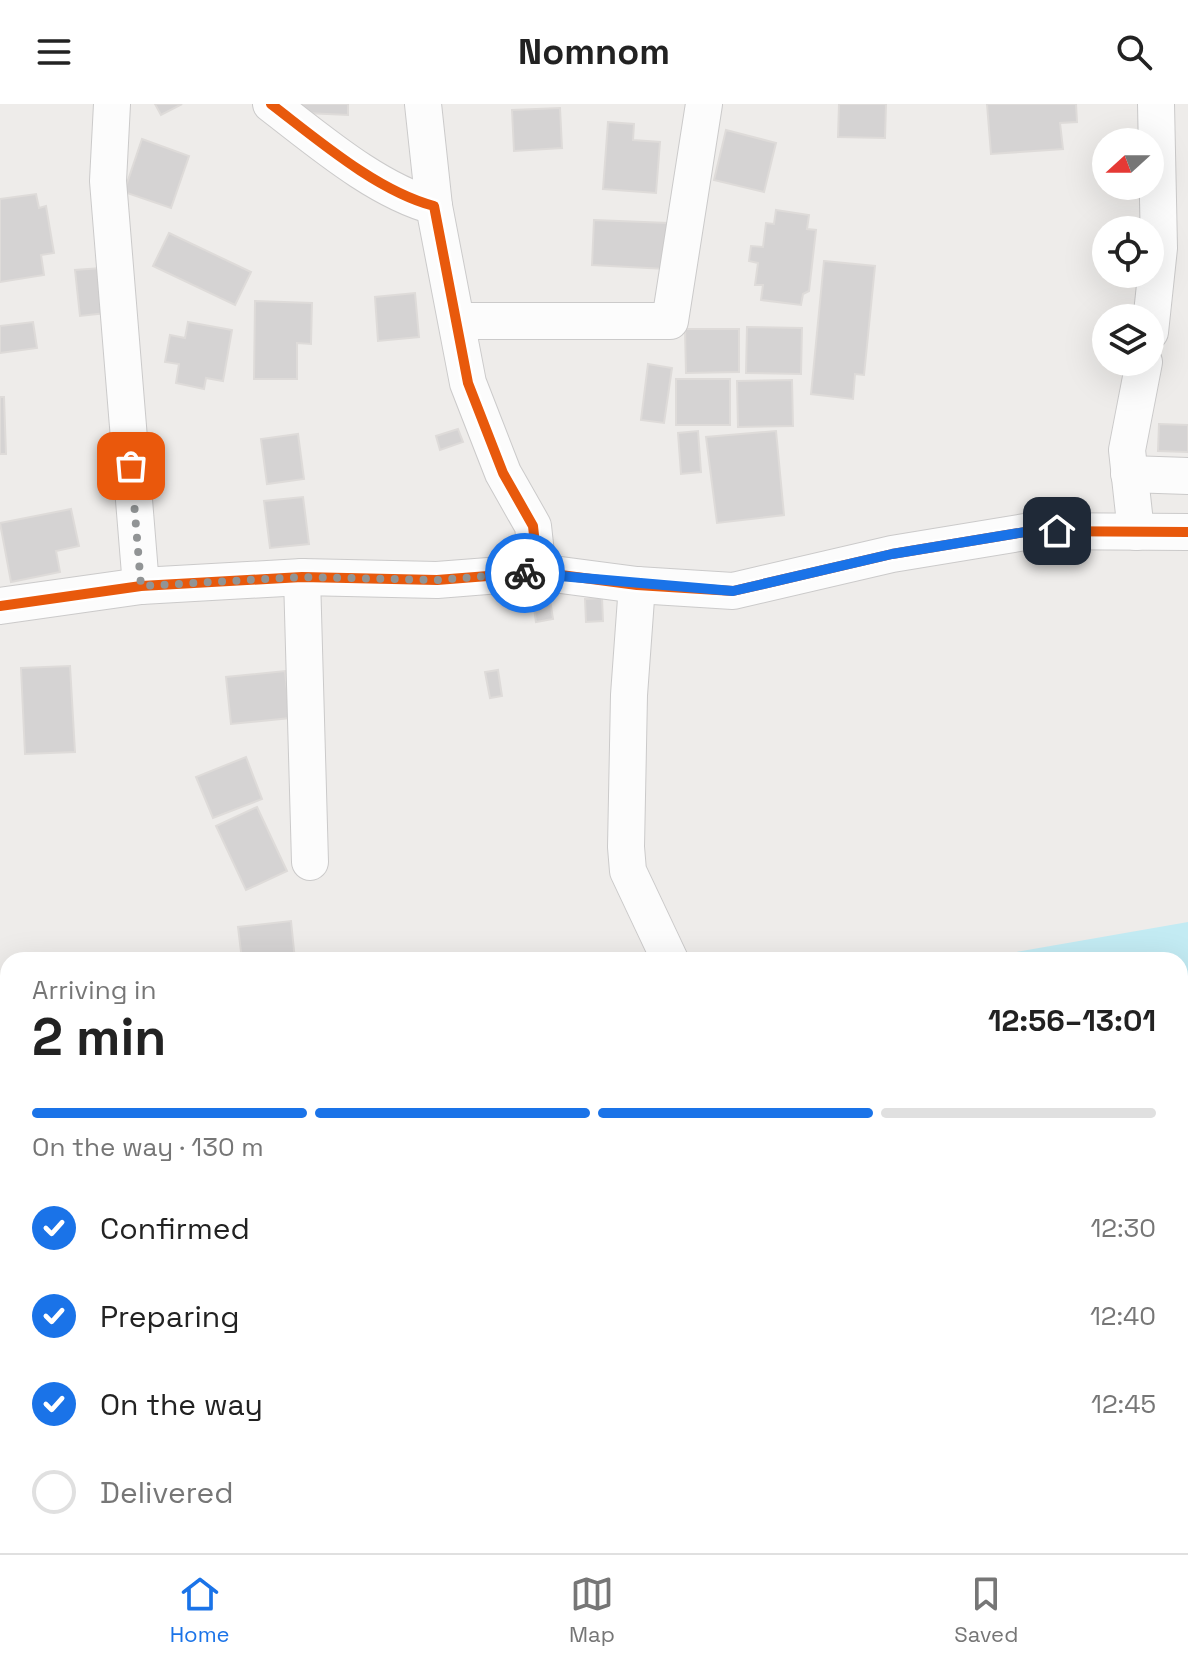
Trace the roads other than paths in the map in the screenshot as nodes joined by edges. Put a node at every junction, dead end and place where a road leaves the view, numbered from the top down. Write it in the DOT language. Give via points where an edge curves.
graph roads {
  1 [pos="112,104"];
  2 [pos="271,104"];
  3 [pos="423,104"];
  4 [pos="704,104"];
  5 [pos="1156,104"];
  6 [pos="434,206"];
  7 [pos="1188,261"];
  8 [pos="1156,297"];
  9 [pos="1155,304"];
  10 [pos="457,321"];
  11 [pos="1141,376"];
  12 [pos="1129,474"];
  13 [pos="1188,476"];
  14 [pos="1136,532"];
  15 [pos="1188,532"];
  16 [pos="538,572"];
  17 [pos="302,577"];
  18 [pos="637,585"];
  19 [pos="141,586"];
  20 [pos="0,606"];
  21 [pos="310,862"];
  22 [pos="666,952"];
  1 -- 19 [label="street" via="108,181"];
  2 -- 6 [label="street" via="332,151 416,201"];
  3 -- 6 [label="street"];
  4 -- 10 [label="street" via="670,321"];
  5 -- 8 [label="street"];
  6 -- 10 [label="street"];
  7 -- 8 [label="street"];
  8 -- 9 [label="street"];
  10 -- 16 [label="street" via="468,383 503,473 533,526"];
  11 -- 12 [label="street" via="1127,450"];
  12 -- 13 [label="street"];
  12 -- 14 [label="street"];
  14 -- 15 [label="street"];
  14 -- 18 [label="street" via="1031,531 892,554 733,591"];
  16 -- 17 [label="street" via="437,580"];
  16 -- 18 [label="street"];
  17 -- 19 [label="street"];
  17 -- 21 [label="street"];
  18 -- 22 [label="street" via="626,847 628,871"];
  19 -- 20 [label="street"];
}
